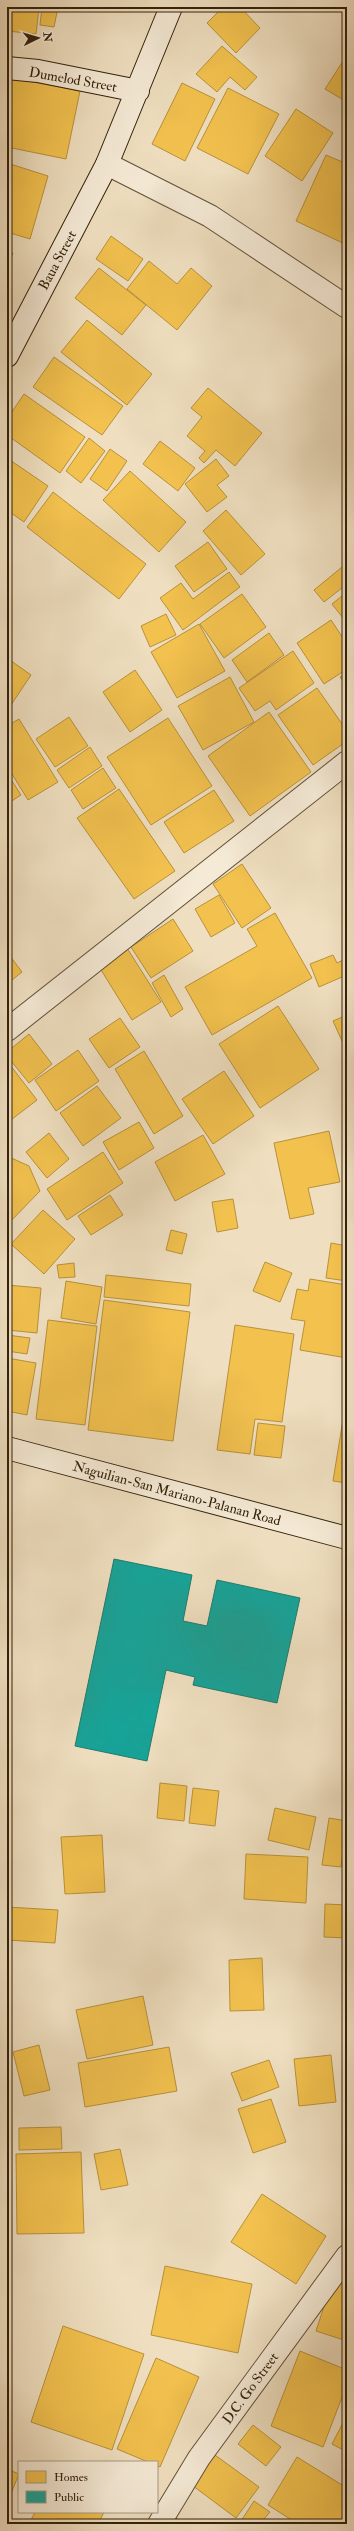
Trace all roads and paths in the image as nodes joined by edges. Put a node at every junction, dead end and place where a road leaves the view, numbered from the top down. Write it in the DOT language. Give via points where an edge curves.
graph roads {
  1 [pos="170,7"];
  2 [pos="7,68"];
  3 [pos="138,92"];
  4 [pos="108,164"];
  5 [pos="347,307"];
  6 [pos="7,356"];
  7 [pos="347,762"];
  8 [pos="7,1030"];
  9 [pos="7,1448"];
  10 [pos="347,1538"];
  11 [pos="347,2256"];
  12 [pos="159,2524"];
  1 -- 3 [label="street"];
  2 -- 3 [label="street, Dumelod Street" via="38,71"];
  3 -- 4 [label="street"];
  4 -- 5 [label="street" via="210,216"];
  4 -- 6 [label="street, Baua Street"];
  7 -- 8 [label="street"];
  9 -- 10 [label="street, Naguilian-San Mariano-Palanan Road"];
  11 -- 12 [label="street, D.C. Go Street" via="199,2458"];
}
